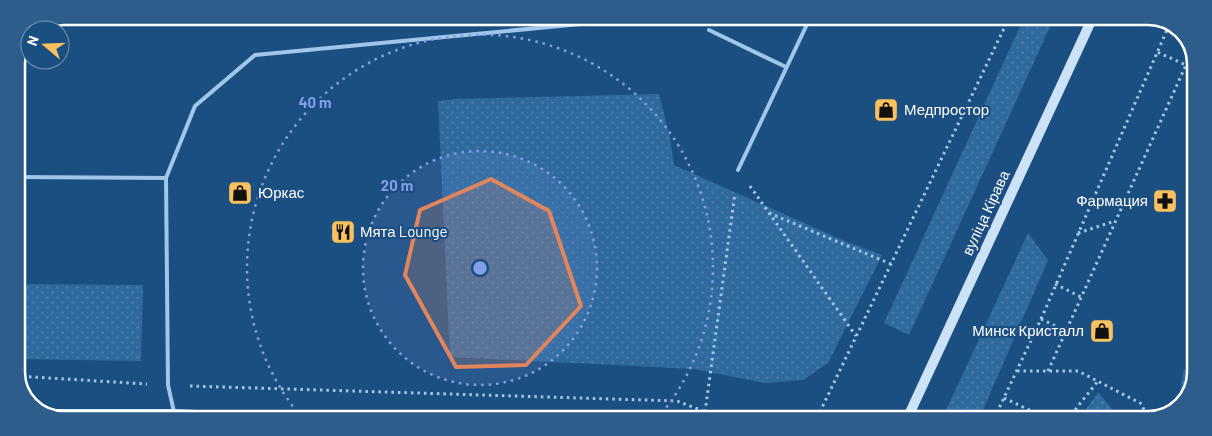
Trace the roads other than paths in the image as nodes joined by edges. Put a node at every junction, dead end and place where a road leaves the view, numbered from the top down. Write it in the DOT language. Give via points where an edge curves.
graph roads {
  1 [pos="570,25"];
  2 [pos="807,25"];
  3 [pos="1089,25"];
  4 [pos="709,30"];
  5 [pos="786,67"];
  6 [pos="738,170"];
  7 [pos="25,177"];
  8 [pos="166,178"];
  9 [pos="174,411"];
  10 [pos="911,411"];
  1 -- 8 [label="lane" via="255,55 195,106"];
  2 -- 5 [label="lane"];
  3 -- 10 [label="main road, вуліца Кірава"];
  4 -- 5 [label="lane"];
  5 -- 6 [label="lane"];
  7 -- 8 [label="lane"];
  8 -- 9 [label="lane" via="168,385"];
}
